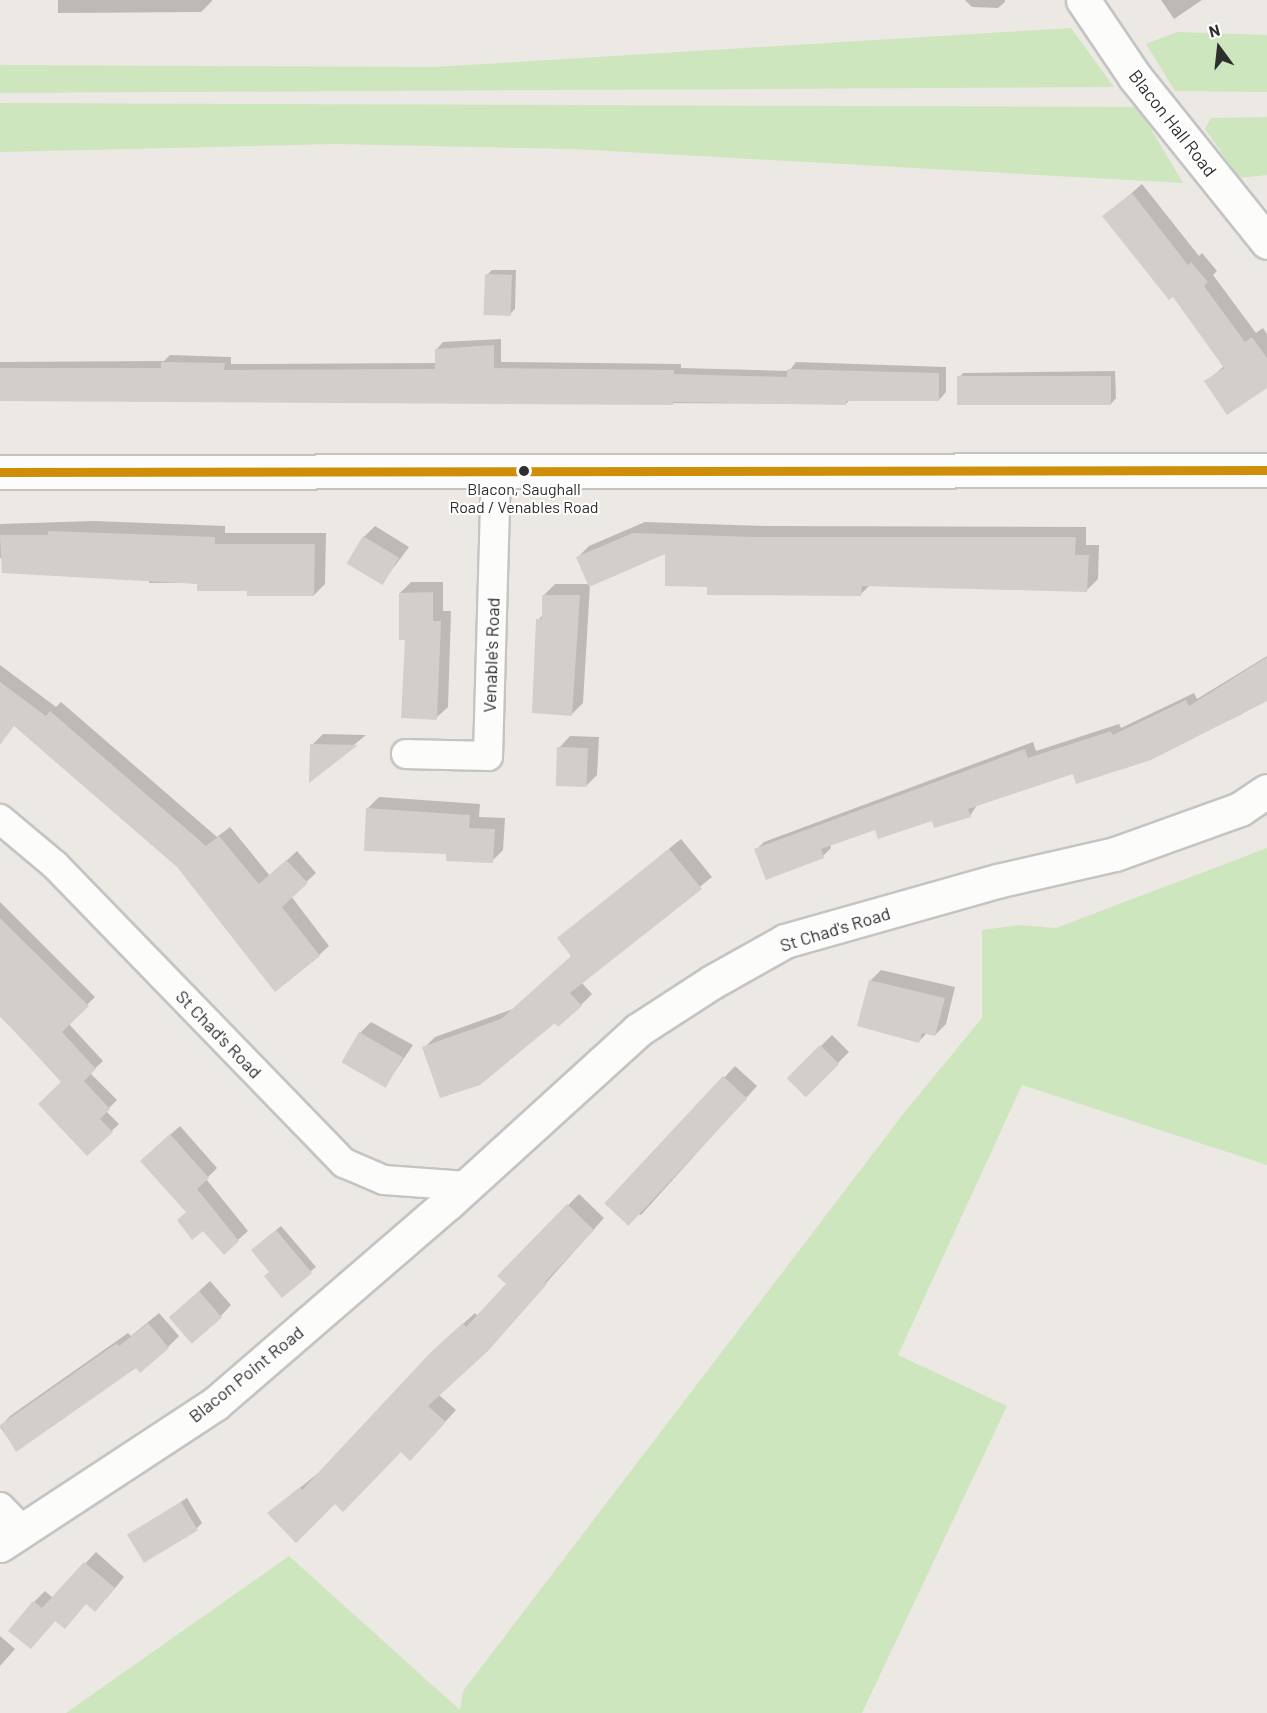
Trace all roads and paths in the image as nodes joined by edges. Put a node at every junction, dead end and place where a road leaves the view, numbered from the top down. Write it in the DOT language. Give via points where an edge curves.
graph roads {
  1 [pos="1083,0"];
  2 [pos="1267,242"];
  3 [pos="1267,470"];
  4 [pos="0,472"];
  5 [pos="496,473"];
  6 [pos="406,754"];
  7 [pos="1267,791"];
  8 [pos="0,819"];
  9 [pos="457,1194"];
  10 [pos="7,1527"];
  1 -- 2 [label="street, Blacon Hall Road" via="1136,77"];
  3 -- 5 [label="street"];
  4 -- 5 [label="street"];
  5 -- 6 [label="street, Venable's Road" via="488,756"];
  7 -- 9 [label="street, St Chad's Road" via="1240,809 1115,854 997,881 785,941 638,1030"];
  8 -- 9 [label="street, St Chad's Road" via="55,865 344,1163 384,1180"];
  9 -- 10 [label="street, Blacon Point Road" via="216,1403"];
}
